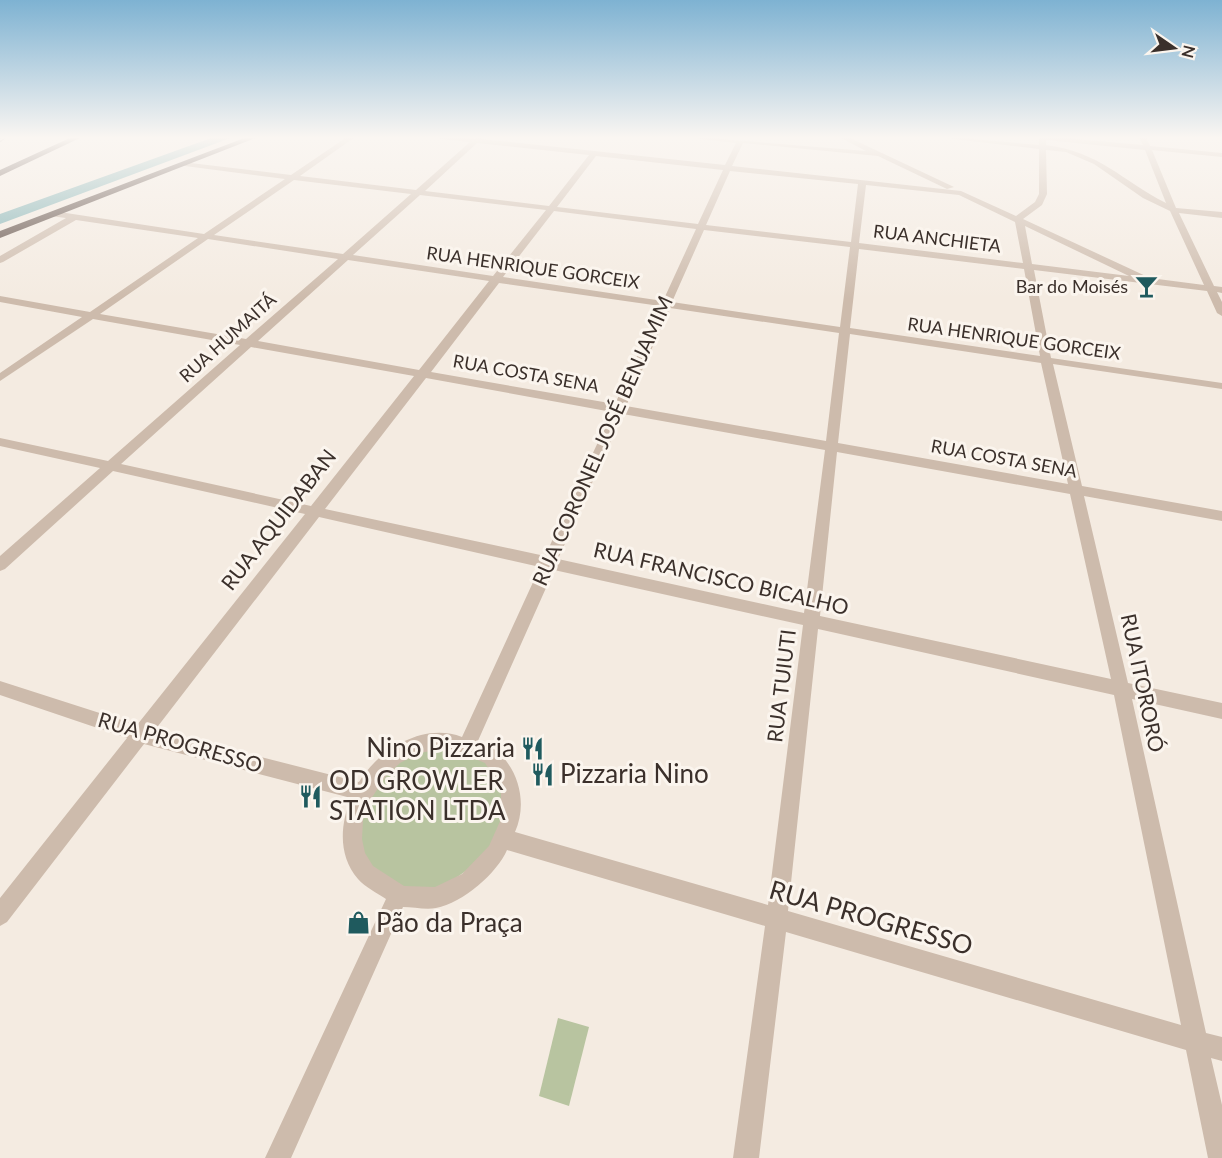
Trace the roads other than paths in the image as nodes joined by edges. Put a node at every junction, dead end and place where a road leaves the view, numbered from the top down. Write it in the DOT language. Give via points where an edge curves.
graph roads {
  1 [pos="114,191"];
  2 [pos="273,191"];
  3 [pos="409,191"];
  4 [pos="566,191"];
  5 [pos="716,191"];
  6 [pos="861,191"];
  7 [pos="943,191"];
  8 [pos="957,191"];
  9 [pos="1043,191"];
  10 [pos="1138,191"];
  11 [pos="1164,191"];
  12 [pos="417,192"];
  13 [pos="961,193"];
  14 [pos="1146,196"];
  15 [pos="1167,197"];
  16 [pos="552,209"];
  17 [pos="1173,210"];
  18 [pos="53,214"];
  19 [pos="1222,214"];
  20 [pos="73,218"];
  21 [pos="1019,218"];
  22 [pos="699,226"];
  23 [pos="0,235"];
  24 [pos="208,236"];
  25 [pos="854,245"];
  26 [pos="343,257"];
  27 [pos="0,260"];
  28 [pos="1027,267"];
  29 [pos="498,279"];
  30 [pos="1148,281"];
  31 [pos="1210,288"];
  32 [pos="1222,290"];
  33 [pos="0,299"];
  34 [pos="664,304"];
  35 [pos="1222,313"];
  36 [pos="92,315"];
  37 [pos="844,332"];
  38 [pos="251,343"];
  39 [pos="1046,360"];
  40 [pos="423,374"];
  41 [pos="0,378"];
  42 [pos="1222,386"];
  43 [pos="619,409"];
  44 [pos="0,442"];
  45 [pos="830,446"];
  46 [pos="111,467"];
  47 [pos="1076,490"];
  48 [pos="318,510"];
  49 [pos="1222,516"];
  50 [pos="550,562"];
  51 [pos="0,565"];
  52 [pos="812,621"];
  53 [pos="0,688"];
  54 [pos="1121,688"];
  55 [pos="1222,711"];
  56 [pos="141,735"];
  57 [pos="468,743"];
  58 [pos="363,792"];
  59 [pos="505,839"];
  60 [pos="398,895"];
  61 [pos="0,915"];
  62 [pos="777,918"];
  63 [pos="1196,1042"];
  64 [pos="1222,1050"];
  65 [pos="278,1158"];
  66 [pos="746,1158"];
  67 [pos="1221,1158"];
  1 -- 18 [label="highway"];
  2 -- 24 [label="street"];
  3 -- 12 [label="street, RUA ANCHIETA"];
  4 -- 16 [label="street, RUA AQUIDABAN"];
  5 -- 22 [label="street, RUA CORONEL JOSÉ BENJAMIM"];
  6 -- 25 [label="street, RUA TUIUTI"];
  7 -- 13 [label="street"];
  8 -- 13 [label="street"];
  9 -- 21 [label="street" via="1039,203"];
  10 -- 14 [label="street"];
  11 -- 15 [label="street"];
  12 -- 16 [label="street, RUA ANCHIETA"];
  12 -- 26 [label="street, RUA HUMAITÁ"];
  13 -- 21 [label="street"];
  14 -- 15 [label="street"];
  14 -- 17 [label="street"];
  15 -- 17 [label="street"];
  16 -- 22 [label="street, RUA ANCHIETA"];
  16 -- 29 [label="street, RUA AQUIDABAN"];
  17 -- 19 [label="street"];
  17 -- 31 [label="street"];
  18 -- 20 [label="street, RUA HENRIQUE GORCEIX"];
  18 -- 23 [label="highway"];
  20 -- 24 [label="street, RUA HENRIQUE GORCEIX"];
  20 -- 27 [label="street"];
  21 -- 28 [label="street, RUA ITORORÓ"];
  21 -- 30 [label="street"];
  22 -- 25 [label="street, RUA ANCHIETA"];
  22 -- 34 [label="street, RUA CORONEL JOSÉ BENJAMIM"];
  24 -- 26 [label="street, RUA HENRIQUE GORCEIX"];
  24 -- 36 [label="street"];
  25 -- 28 [label="street, RUA ANCHIETA"];
  25 -- 37 [label="street, RUA TUIUTI"];
  26 -- 29 [label="street, RUA HENRIQUE GORCEIX"];
  26 -- 38 [label="street, RUA HUMAITÁ"];
  28 -- 30 [label="street, RUA ANCHIETA"];
  28 -- 39 [label="street, RUA ITORORÓ"];
  29 -- 34 [label="street, RUA HENRIQUE GORCEIX"];
  29 -- 40 [label="street, RUA AQUIDABAN"];
  30 -- 31 [label="street, RUA ANCHIETA"];
  31 -- 32 [label="street, RUA ANCHIETA"];
  31 -- 35 [label="street"];
  33 -- 36 [label="street, RUA COSTA SENA"];
  34 -- 37 [label="street, RUA HENRIQUE GORCEIX"];
  34 -- 43 [label="street, RUA CORONEL JOSÉ BENJAMIM"];
  36 -- 38 [label="street, RUA COSTA SENA"];
  36 -- 41 [label="street"];
  37 -- 39 [label="street, RUA HENRIQUE GORCEIX"];
  37 -- 45 [label="street, RUA TUIUTI"];
  38 -- 40 [label="street, RUA COSTA SENA"];
  38 -- 46 [label="street, RUA HUMAITÁ"];
  39 -- 42 [label="street, RUA HENRIQUE GORCEIX"];
  39 -- 47 [label="street, RUA ITORORÓ"];
  40 -- 43 [label="street, RUA COSTA SENA"];
  40 -- 48 [label="street, RUA AQUIDABAN"];
  43 -- 45 [label="street, RUA COSTA SENA"];
  43 -- 50 [label="street, RUA CORONEL JOSÉ BENJAMIM"];
  44 -- 46 [label="street, RUA FRANCISCO BICALHO"];
  45 -- 47 [label="street, RUA COSTA SENA"];
  45 -- 52 [label="street, RUA TUIUTI"];
  46 -- 48 [label="street, RUA FRANCISCO BICALHO"];
  46 -- 51 [label="street, RUA HUMAITÁ"];
  47 -- 49 [label="street, RUA COSTA SENA"];
  47 -- 54 [label="street, RUA ITORORÓ"];
  48 -- 50 [label="street, RUA FRANCISCO BICALHO"];
  48 -- 56 [label="street, RUA AQUIDABAN"];
  50 -- 52 [label="street, RUA FRANCISCO BICALHO"];
  50 -- 57 [label="street, RUA CORONEL JOSÉ BENJAMIM"];
  52 -- 54 [label="street, RUA FRANCISCO BICALHO"];
  52 -- 62 [label="street, RUA TUIUTI"];
  53 -- 56 [label="street, RUA PROGRESSO"];
  54 -- 55 [label="street, RUA FRANCISCO BICALHO"];
  54 -- 63 [label="street, RUA ITORORÓ"];
  56 -- 58 [label="street, RUA PROGRESSO"];
  56 -- 61 [label="street, RUA AQUIDABAN"];
  57 -- 58 [label="street" via="429,741 410,747 375,774"];
  57 -- 59 [label="street" via="492,757 508,779 512,808"];
  58 -- 60 [label="street" via="352,831 355,851 362,868 375,883"];
  59 -- 60 [label="street" via="480,874 460,888 437,896"];
  59 -- 62 [label="street, RUA PROGRESSO"];
  60 -- 65 [label="street"];
  62 -- 63 [label="street, RUA PROGRESSO"];
  62 -- 66 [label="street, RUA TUIUTI"];
  63 -- 64 [label="street, RUA PROGRESSO"];
  63 -- 67 [label="street, RUA ITORORÓ"];
}
